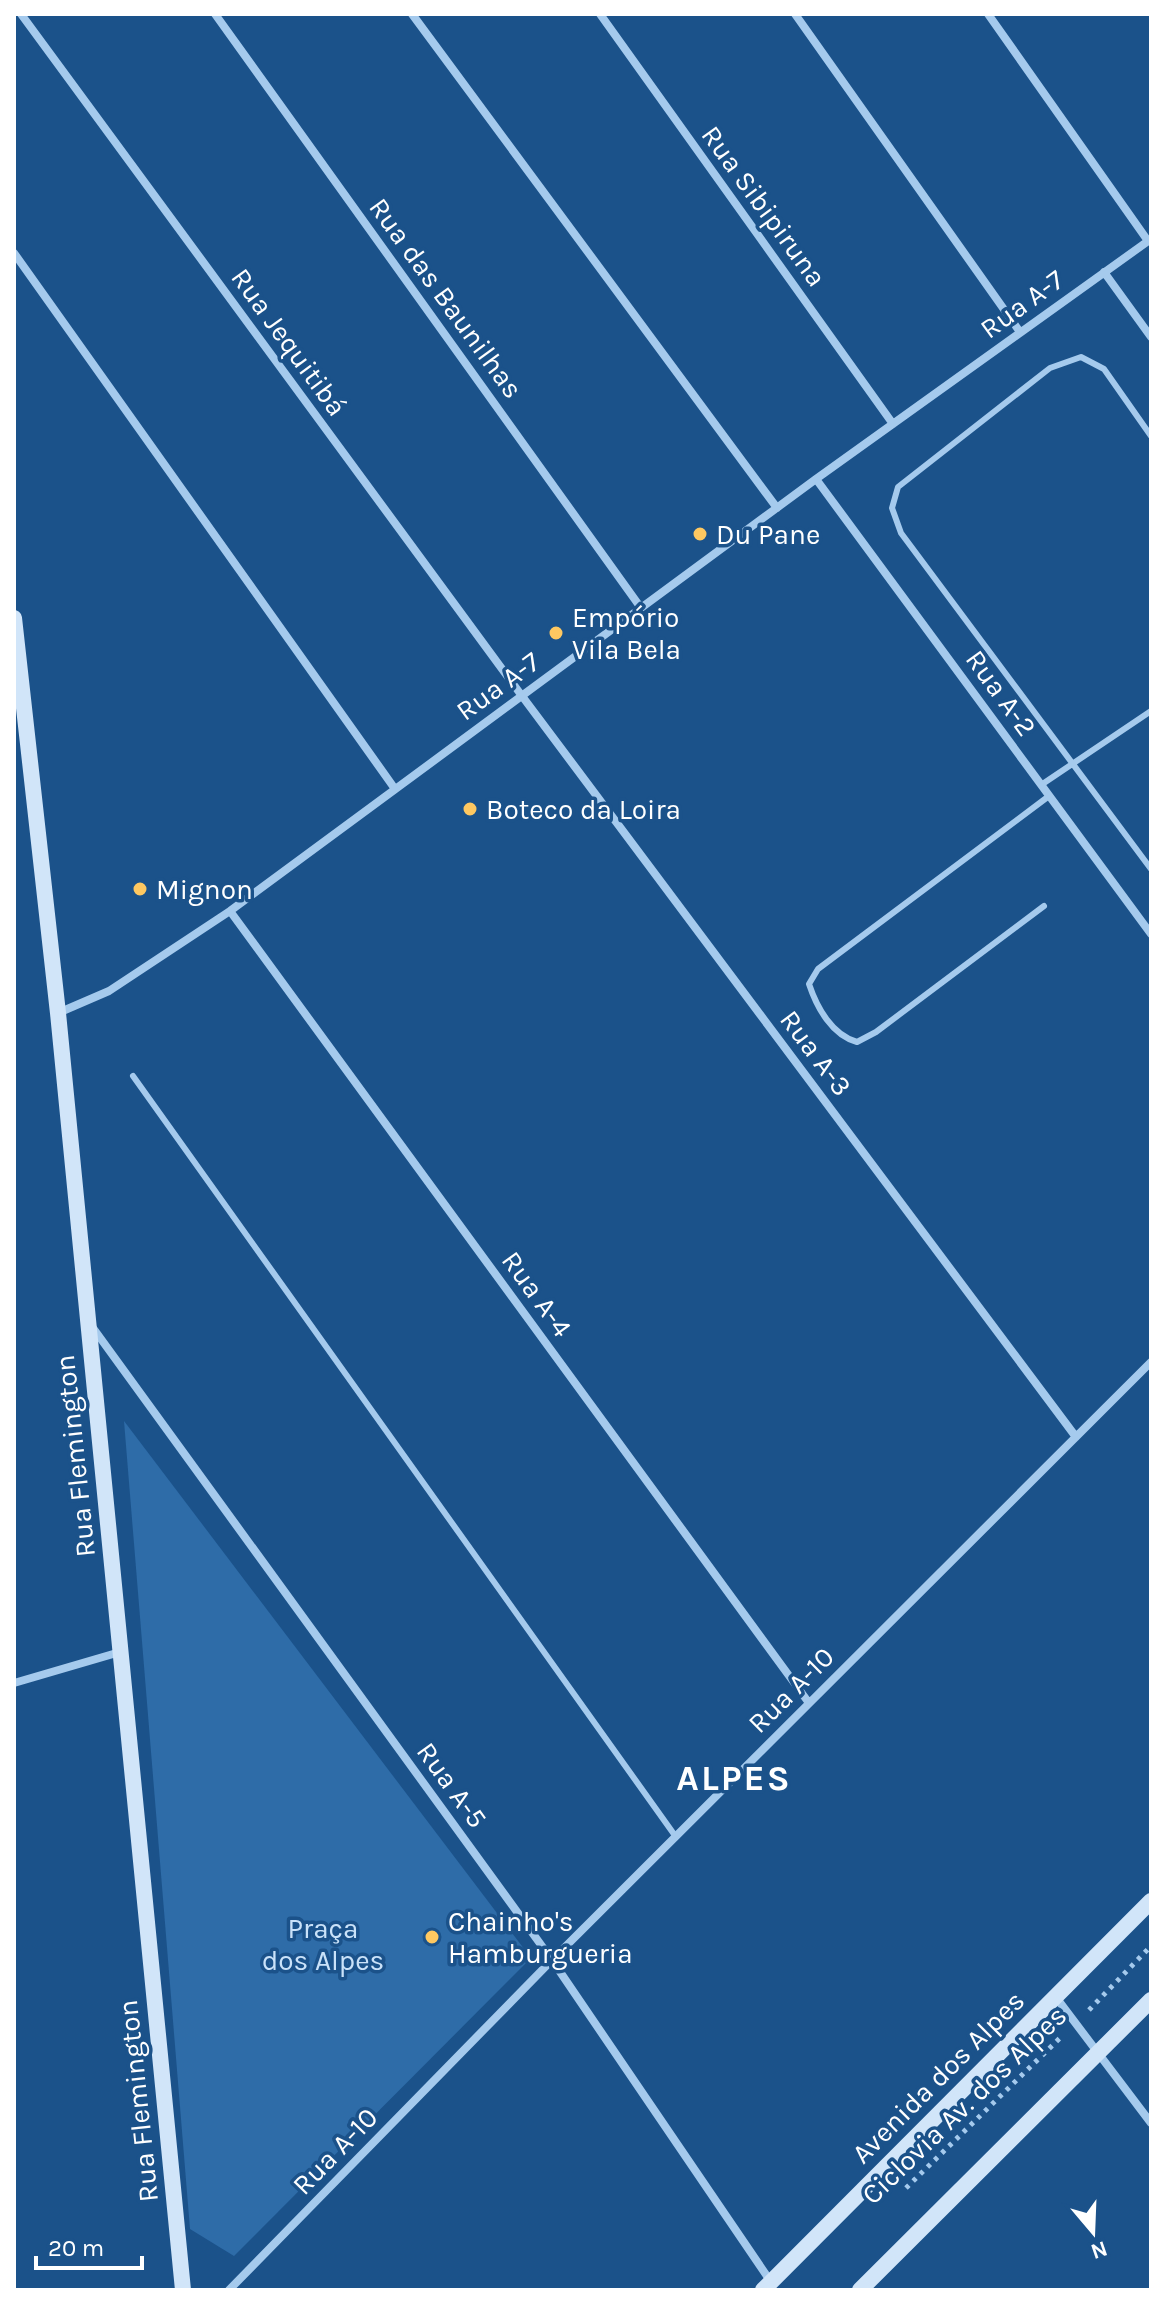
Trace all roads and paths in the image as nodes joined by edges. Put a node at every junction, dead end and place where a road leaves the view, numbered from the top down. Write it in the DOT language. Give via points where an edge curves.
graph roads {
  1 [pos="21,14"];
  2 [pos="215,14"];
  3 [pos="412,14"];
  4 [pos="600,14"];
  5 [pos="795,14"];
  6 [pos="988,14"];
  7 [pos="1150,240"];
  8 [pos="14,253"];
  9 [pos="1104,272"];
  10 [pos="1020,332"];
  11 [pos="1151,337"];
  12 [pos="893,424"];
  13 [pos="1151,436"];
  14 [pos="816,479"];
  15 [pos="777,508"];
  16 [pos="641,608"];
  17 [pos="14,618"];
  18 [pos="17,672"];
  19 [pos="522,696"];
  20 [pos="1151,711"];
  21 [pos="1074,763"];
  22 [pos="1041,785"];
  23 [pos="395,789"];
  24 [pos="1049,796"];
  25 [pos="1151,869"];
  26 [pos="1044,906"];
  27 [pos="230,911"];
  28 [pos="1151,934"];
  29 [pos="58,1013"];
  30 [pos="133,1076"];
  31 [pos="88,1321"];
  32 [pos="1151,1362"];
  33 [pos="1076,1437"];
  34 [pos="120,1652"];
  35 [pos="14,1683"];
  36 [pos="809,1703"];
  37 [pos="676,1837"];
  38 [pos="1151,1901"];
  39 [pos="1151,1946"];
  40 [pos="552,1960"];
  41 [pos="1055,1996"];
  42 [pos="1151,2000"];
  43 [pos="1078,2022"];
  44 [pos="1099,2051"];
  45 [pos="1151,2123"];
  46 [pos="904,2190"];
  47 [pos="767,2286"];
  48 [pos="183,2290"];
  49 [pos="229,2290"];
  50 [pos="860,2290"];
  1 -- 19 [label="street, Rua Jequitibá"];
  2 -- 16 [label="street, Rua das Baunilhas"];
  3 -- 15 [label="street"];
  4 -- 12 [label="street, Rua Sibipiruna"];
  5 -- 10 [label="street"];
  6 -- 7 [label="street"];
  7 -- 9 [label="street, Rua A-7"];
  8 -- 23 [label="street"];
  9 -- 10 [label="street, Rua A-7"];
  9 -- 11 [label="street"];
  10 -- 12 [label="street, Rua A-7"];
  12 -- 14 [label="street, Rua A-7"];
  13 -- 21 [label="lane" via="1104,369 1081,357 1050,368 898,487 892,508 901,533"];
  14 -- 15 [label="street, Rua A-7"];
  14 -- 22 [label="street, Rua A-2"];
  15 -- 16 [label="street, Rua A-7"];
  16 -- 19 [label="street, Rua A-7"];
  17 -- 18 [label="street, Rua Flemington"];
  18 -- 29 [label="street, Rua Flemington"];
  19 -- 23 [label="street, Rua A-7"];
  19 -- 33 [label="street, Rua A-3"];
  20 -- 21 [label="lane"];
  21 -- 22 [label="lane"];
  21 -- 25 [label="lane"];
  22 -- 24 [label="street, Rua A-2"];
  23 -- 27 [label="street, Rua A-7"];
  24 -- 26 [label="lane" via="818,969 809,984 815,1002 842,1038 857,1042"];
  24 -- 28 [label="street, Rua A-2"];
  27 -- 29 [label="street, Rua A-7" via="109,991"];
  27 -- 36 [label="street, Rua A-4"];
  29 -- 31 [label="street, Rua Flemington"];
  30 -- 37 [label="lane"];
  31 -- 34 [label="street, Rua Flemington"];
  31 -- 40 [label="street, Rua A-5"];
  32 -- 33 [label="street, Rua A-10"];
  33 -- 36 [label="street, Rua A-10"];
  34 -- 35 [label="street"];
  34 -- 48 [label="street, Rua Flemington"];
  36 -- 37 [label="street, Rua A-10"];
  37 -- 40 [label="street, Rua A-10"];
  38 -- 41 [label="street, Avenida dos Alpes"];
  39 -- 43 [label="path, Ciclovia Av. dos Alpes"];
  40 -- 47 [label="street, Rua A-5"];
  40 -- 49 [label="street, Rua A-10"];
  41 -- 43 [label="street"];
  41 -- 47 [label="street, Avenida dos Alpes"];
  42 -- 44 [label="street"];
  43 -- 44 [label="street"];
  43 -- 46 [label="path, Ciclovia Av. dos Alpes"];
  44 -- 45 [label="street"];
  44 -- 50 [label="street"];
}
